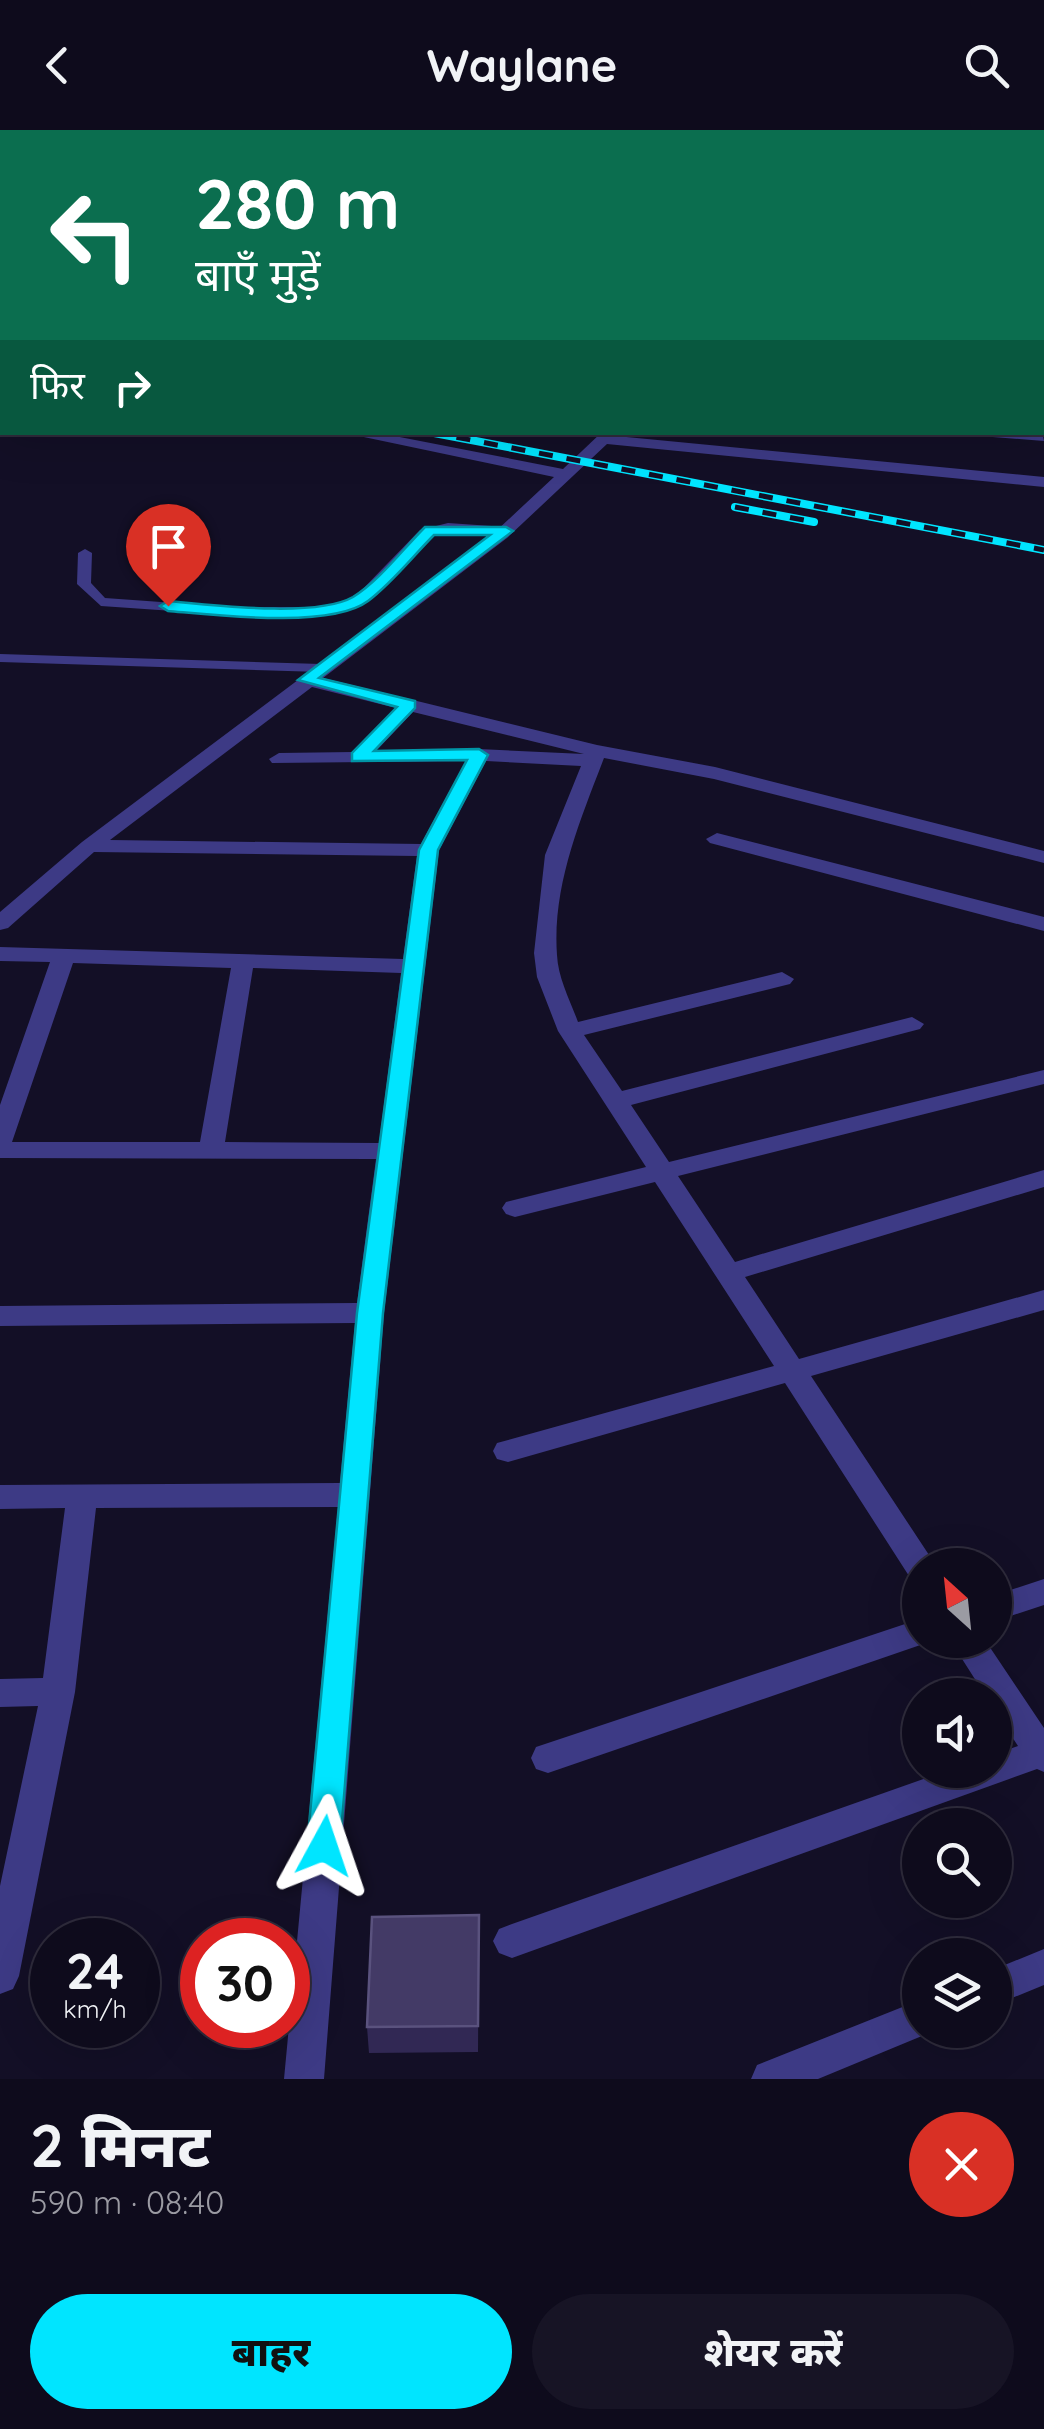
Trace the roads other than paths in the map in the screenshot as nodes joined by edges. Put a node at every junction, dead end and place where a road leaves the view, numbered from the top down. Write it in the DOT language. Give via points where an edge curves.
graph roads {
  1 [pos="363,435"];
  2 [pos="608,436"];
  3 [pos="566,478"];
  4 [pos="1044,482"];
  5 [pos="506,531"];
  6 [pos="85,554"];
  7 [pos="0,658"];
  8 [pos="313,674"];
  9 [pos="409,704"];
  10 [pos="479,755"];
  11 [pos="596,756"];
  12 [pos="359,757"];
  13 [pos="279,760"];
  14 [pos="717,839"];
  15 [pos="89,846"];
  16 [pos="428,850"];
  17 [pos="1044,857"];
  18 [pos="4,916"];
  19 [pos="1044,924"];
  20 [pos="0,954"];
  21 [pos="63,958"];
  22 [pos="243,962"];
  23 [pos="414,966"];
  24 [pos="782,979"];
  25 [pos="912,1024"];
  26 [pos="570,1031"];
  27 [pos="1044,1077"];
  28 [pos="616,1101"];
  29 [pos="0,1140"];
  30 [pos="0,1150"];
  31 [pos="211,1150"];
  32 [pos="390,1151"];
  33 [pos="662,1173"];
  34 [pos="1044,1178"];
  35 [pos="515,1208"];
  36 [pos="728,1273"];
  37 [pos="1044,1300"];
  38 [pos="370,1313"];
  39 [pos="0,1316"];
  40 [pos="792,1370"];
  41 [pos="508,1451"];
  42 [pos="354,1495"];
  43 [pos="0,1497"];
  44 [pos="82,1497"];
  45 [pos="908,1548"];
  46 [pos="1044,1592"];
  47 [pos="1012,1602"];
  48 [pos="902,1638"];
  49 [pos="980,1658"];
  50 [pos="58,1692"];
  51 [pos="0,1693"];
  52 [pos="1043,1754"];
  53 [pos="548,1758"];
  54 [pos="1012,1764"];
  55 [pos="943,1788"];
  56 [pos="8,1893"];
  57 [pos="512,1941"];
  58 [pos="1044,1966"];
  59 [pos="0,1976"];
  60 [pos="1012,1980"];
  61 [pos="902,2025"];
  62 [pos="304,2079"];
  63 [pos="770,2079"];
  1 -- 3 [label="street" via="554,470"];
  2 -- 3 [label="street"];
  2 -- 4 [label="street"];
  3 -- 5 [label="street"];
  5 -- 6 [label="lane" via="430,530 361,599 322,612 109,604 88,592"];
  5 -- 8 [label="street"];
  7 -- 8 [label="lane"];
  8 -- 9 [label="street"];
  8 -- 15 [label="street"];
  9 -- 11 [label="street"];
  9 -- 12 [label="street"];
  10 -- 11 [label="street"];
  10 -- 12 [label="street"];
  10 -- 16 [label="street"];
  11 -- 17 [label="street" via="715,773"];
  11 -- 26 [label="street" via="556,854 545,953"];
  12 -- 13 [label="street"];
  14 -- 19 [label="street"];
  15 -- 16 [label="street"];
  15 -- 18 [label="street"];
  16 -- 23 [label="street"];
  20 -- 21 [label="street"];
  21 -- 22 [label="street"];
  21 -- 29 [label="street"];
  22 -- 23 [label="street"];
  22 -- 31 [label="street"];
  23 -- 32 [label="street"];
  24 -- 26 [label="street"];
  25 -- 28 [label="street"];
  26 -- 28 [label="street"];
  27 -- 33 [label="street"];
  28 -- 33 [label="street"];
  30 -- 31 [label="street"];
  31 -- 32 [label="street"];
  32 -- 38 [label="street"];
  33 -- 35 [label="street"];
  33 -- 36 [label="street"];
  34 -- 36 [label="street"];
  36 -- 40 [label="street"];
  37 -- 40 [label="street"];
  38 -- 39 [label="street"];
  38 -- 42 [label="street"];
  40 -- 41 [label="street"];
  40 -- 45 [label="street"];
  42 -- 44 [label="street"];
  42 -- 62 [label="street"];
  43 -- 44 [label="street"];
  44 -- 50 [label="street"];
  46 -- 47 [label="street"];
  48 -- 53 [label="street"];
  49 -- 52 [label="street"];
  50 -- 51 [label="street"];
  50 -- 56 [label="street"];
  52 -- 54 [label="street"];
  55 -- 57 [label="street"];
  56 -- 59 [label="street"];
  58 -- 60 [label="street"];
  61 -- 63 [label="street"];
}
